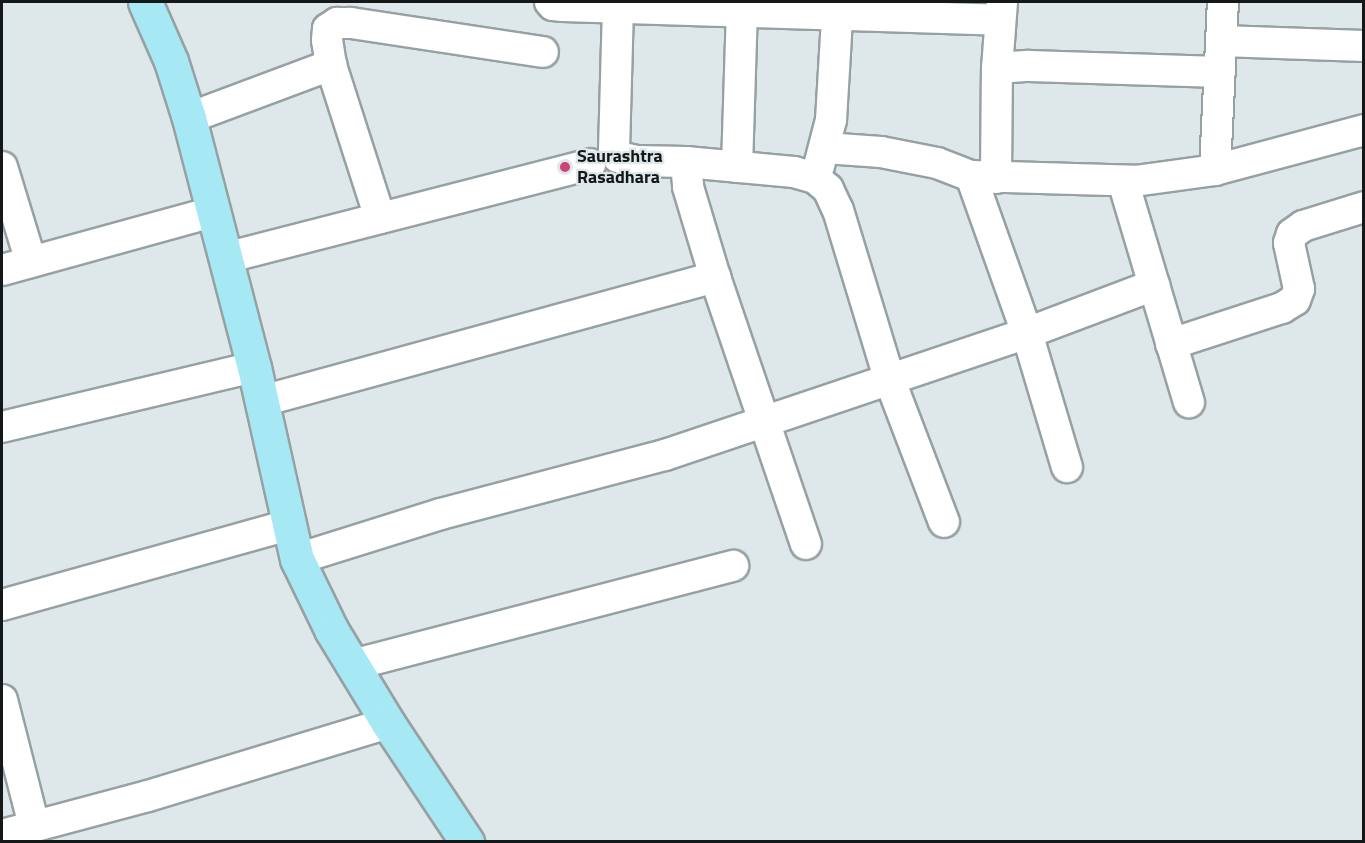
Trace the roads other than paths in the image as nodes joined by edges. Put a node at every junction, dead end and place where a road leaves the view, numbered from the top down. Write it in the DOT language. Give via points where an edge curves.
graph roads {
  1 [pos="145,2"];
  2 [pos="550,2"];
  3 [pos="1223,2"];
  4 [pos="693,5"];
  5 [pos="618,7"];
  6 [pos="838,7"];
  7 [pos="742,10"];
  8 [pos="1000,11"];
  9 [pos="1221,41"];
  10 [pos="1364,46"];
  11 [pos="543,52"];
  12 [pos="331,65"];
  13 [pos="997,68"];
  14 [pos="1220,72"];
  15 [pos="189,118"];
  16 [pos="1364,130"];
  17 [pos="825,148"];
  18 [pos="686,162"];
  19 [pos="590,164"];
  20 [pos="2,167"];
  21 [pos="737,167"];
  22 [pos="1215,170"];
  23 [pos="984,177"];
  24 [pos="815,178"];
  25 [pos="1123,181"];
  26 [pos="1364,207"];
  27 [pos="212,212"];
  28 [pos="380,218"];
  29 [pos="225,258"];
  30 [pos="31,262"];
  31 [pos="2,270"];
  32 [pos="715,277"];
  33 [pos="1154,285"];
  34 [pos="1027,333"];
  35 [pos="1172,344"];
  36 [pos="254,367"];
  37 [pos="889,378"];
  38 [pos="262,400"];
  39 [pos="1189,402"];
  40 [pos="764,423"];
  41 [pos="2,427"];
  42 [pos="1067,467"];
  43 [pos="944,522"];
  44 [pos="289,525"];
  45 [pos="806,544"];
  46 [pos="297,559"];
  47 [pos="733,566"];
  48 [pos="2,605"];
  49 [pos="352,665"];
  50 [pos="2,700"];
  51 [pos="388,723"];
  52 [pos="34,826"];
  53 [pos="2,835"];
  54 [pos="467,842"];
  1 -- 15 [label="main road" via="171,61"];
  2 -- 5 [label="street"];
  3 -- 9 [label="street"];
  4 -- 5 [label="street"];
  4 -- 7 [label="street"];
  5 -- 18 [label="street" via="614,149 618,157 626,159"];
  6 -- 7 [label="street"];
  6 -- 8 [label="street"];
  6 -- 17 [label="street" via="831,120"];
  7 -- 21 [label="street"];
  8 -- 13 [label="street"];
  9 -- 10 [label="street"];
  9 -- 14 [label="street"];
  11 -- 12 [label="street" via="338,22 328,29"];
  12 -- 15 [label="street"];
  12 -- 28 [label="street"];
  13 -- 14 [label="street"];
  13 -- 23 [label="street"];
  14 -- 22 [label="street"];
  15 -- 27 [label="main road"];
  16 -- 22 [label="street"];
  17 -- 23 [label="street" via="881,152"];
  17 -- 24 [label="street"];
  18 -- 21 [label="street"];
  18 -- 32 [label="street" via="688,187"];
  19 -- 28 [label="street"];
  20 -- 30 [label="street"];
  21 -- 24 [label="street" via="794,172"];
  22 -- 25 [label="street"];
  23 -- 25 [label="street"];
  23 -- 34 [label="street"];
  24 -- 37 [label="street" via="828,189 838,210"];
  25 -- 33 [label="street"];
  26 -- 35 [label="street" via="1303,226 1292,234 1289,243 1299,289 1295,300 1282,308"];
  27 -- 29 [label="main road"];
  27 -- 30 [label="street"];
  28 -- 29 [label="street"];
  29 -- 36 [label="main road"];
  30 -- 31 [label="street"];
  32 -- 38 [label="street"];
  32 -- 40 [label="street"];
  33 -- 34 [label="street"];
  33 -- 35 [label="street"];
  34 -- 37 [label="street"];
  34 -- 42 [label="street"];
  35 -- 39 [label="street"];
  36 -- 38 [label="main road"];
  36 -- 41 [label="street"];
  37 -- 40 [label="street"];
  37 -- 43 [label="street"];
  38 -- 44 [label="main road"];
  40 -- 45 [label="street"];
  40 -- 46 [label="street" via="665,455 441,514"];
  44 -- 46 [label="main road"];
  44 -- 48 [label="street"];
  46 -- 49 [label="main road"];
  47 -- 49 [label="street"];
  49 -- 51 [label="main road"];
  50 -- 52 [label="street"];
  51 -- 52 [label="street" via="148,796"];
  51 -- 54 [label="main road"];
  52 -- 53 [label="street"];
}
